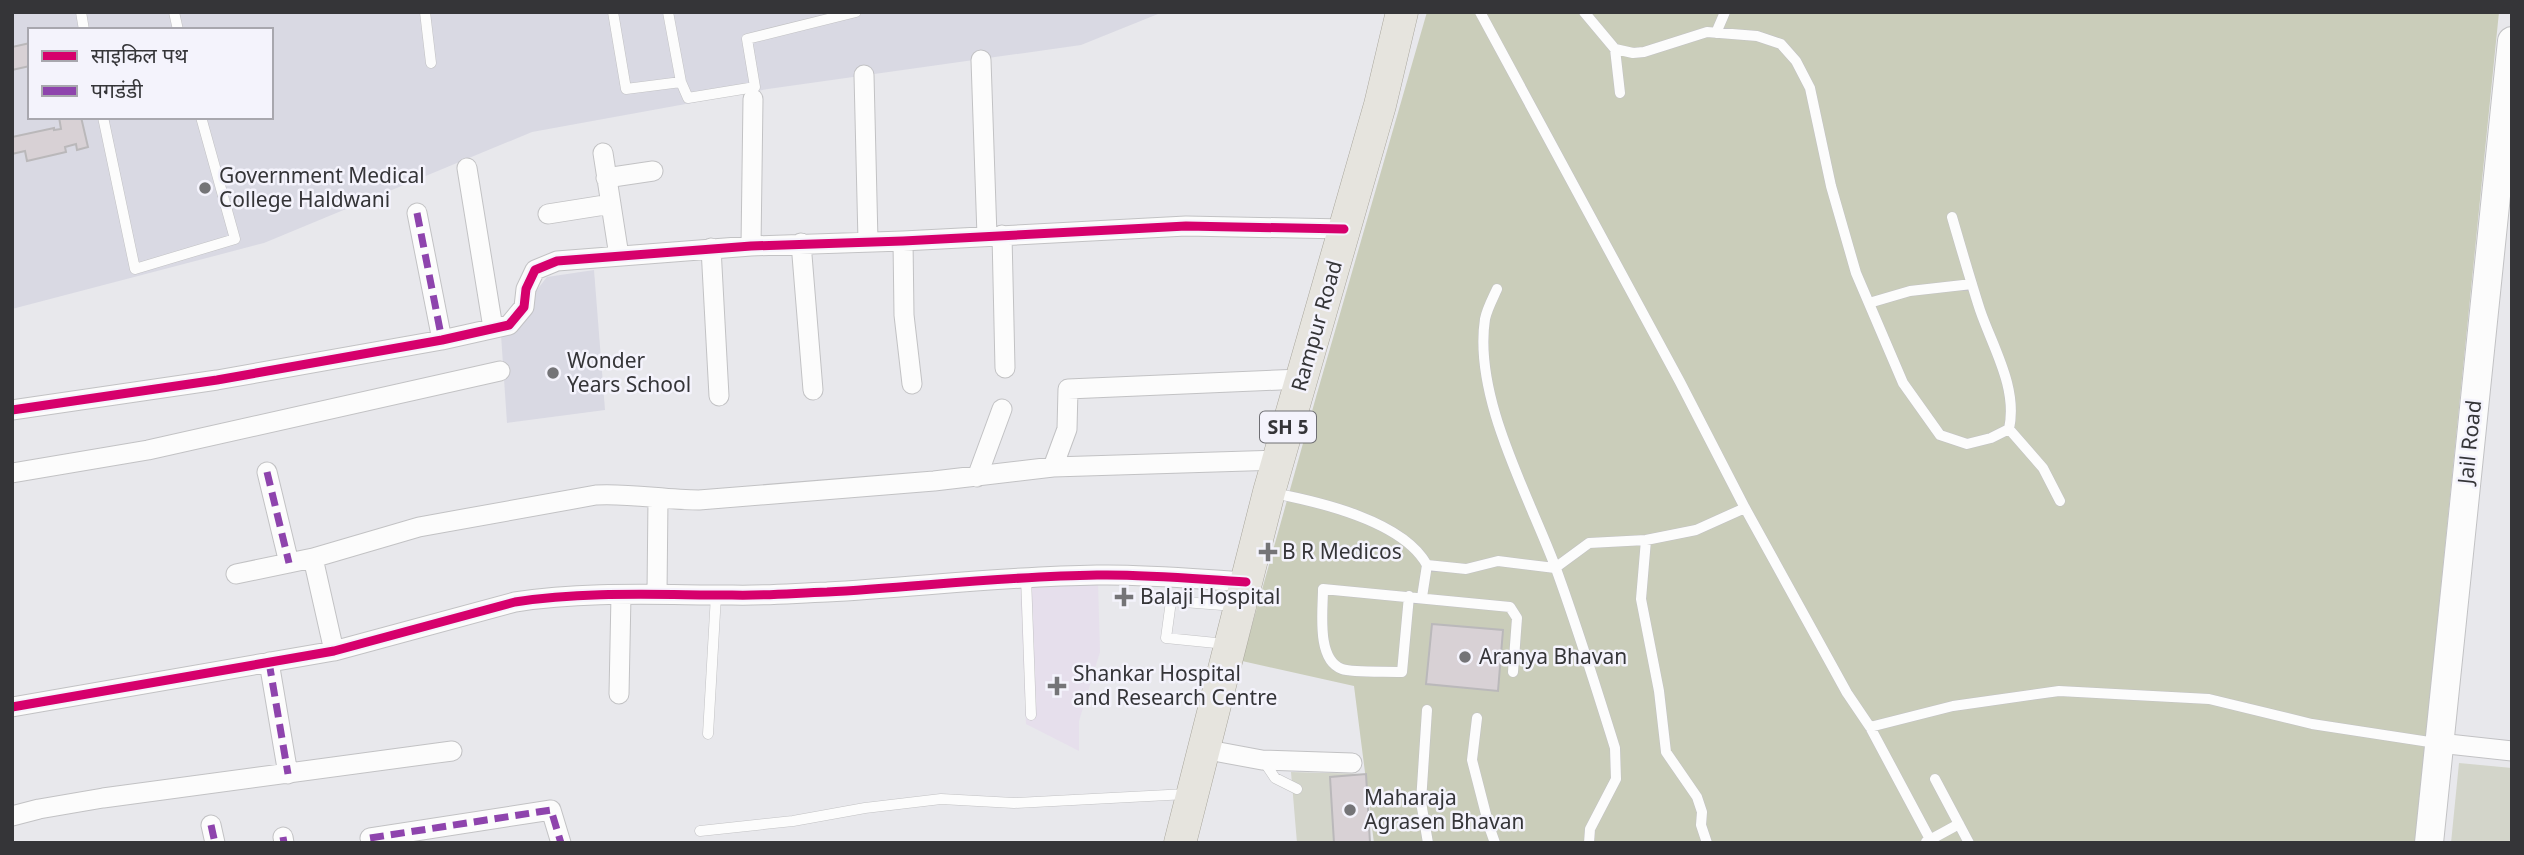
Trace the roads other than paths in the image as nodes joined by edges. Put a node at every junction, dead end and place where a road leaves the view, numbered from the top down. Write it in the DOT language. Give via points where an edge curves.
graph roads {
  1 [pos="425,12"];
  2 [pos="612,12"];
  3 [pos="668,12"];
  4 [pos="856,12"];
  5 [pos="1402,12"];
  6 [pos="1480,12"];
  7 [pos="1584,12"];
  8 [pos="1725,12"];
  9 [pos="1716,33"];
  10 [pos="2512,41"];
  11 [pos="1615,49"];
  12 [pos="981,60"];
  13 [pos="431,63"];
  14 [pos="864,75"];
  15 [pos="681,82"];
  16 [pos="1620,93"];
  17 [pos="753,99"];
  18 [pos="103,119"];
  19 [pos="202,119"];
  20 [pos="603,153"];
  21 [pos="467,168"];
  22 [pos="653,171"];
  23 [pos="606,178"];
  24 [pos="611,204"];
  25 [pos="417,213"];
  26 [pos="548,214"];
  27 [pos="1952,217"];
  28 [pos="1345,229"];
  29 [pos="994,236"];
  30 [pos="868,241"];
  31 [pos="903,241"];
  32 [pos="801,243"];
  33 [pos="751,246"];
  34 [pos="711,248"];
  35 [pos="619,256"];
  36 [pos="1972,284"];
  37 [pos="1497,289"];
  38 [pos="1869,303"];
  39 [pos="493,328"];
  40 [pos="442,340"];
  41 [pos="1005,368"];
  42 [pos="500,371"];
  43 [pos="1302,379"];
  44 [pos="912,384"];
  45 [pos="813,390"];
  46 [pos="719,396"];
  47 [pos="1002,408"];
  48 [pos="12,410"];
  49 [pos="2009,429"];
  50 [pos="1278,460"];
  51 [pos="1053,467"];
  52 [pos="267,472"];
  53 [pos="12,473"];
  54 [pos="977,477"];
  55 [pos="1269,492"];
  56 [pos="658,499"];
  57 [pos="2060,501"];
  58 [pos="1745,508"];
  59 [pos="1646,540"];
  60 [pos="313,558"];
  61 [pos="289,563"];
  62 [pos="1427,565"];
  63 [pos="1555,568"];
  64 [pos="236,574"];
  65 [pos="1026,577"];
  66 [pos="657,593"];
  67 [pos="1243,594"];
  68 [pos="621,595"];
  69 [pos="716,595"];
  70 [pos="1409,596"];
  71 [pos="1422,597"];
  72 [pos="1230,645"];
  73 [pos="334,651"];
  74 [pos="269,662"];
  75 [pos="1513,671"];
  76 [pos="619,694"];
  77 [pos="12,706"];
  78 [pos="1427,710"];
  79 [pos="1031,715"];
  80 [pos="1477,718"];
  81 [pos="1870,727"];
  82 [pos="708,734"];
  83 [pos="2439,743"];
  84 [pos="1203,749"];
  85 [pos="452,751"];
  86 [pos="2512,751"];
  87 [pos="1262,760"];
  88 [pos="1352,763"];
  89 [pos="288,774"];
  90 [pos="1935,779"];
  91 [pos="1297,789"];
  92 [pos="1191,794"];
  93 [pos="12,816"];
  94 [pos="1959,824"];
  95 [pos="700,831"];
  96 [pos="370,838"];
  97 [pos="1929,842"];
  98 [pos="561,843"];
  99 [pos="1180,843"];
  100 [pos="1428,843"];
  101 [pos="1495,843"];
  102 [pos="1589,843"];
  103 [pos="1707,843"];
  104 [pos="1969,843"];
  105 [pos="2429,843"];
  1 -- 13 [label="lane"];
  2 -- 15 [label="lane" via="626,89"];
  3 -- 15 [label="lane"];
  4 -- 15 [label="lane" via="747,38 755,87 688,98"];
  5 -- 28 [label="main road, Rampur Road / SH 5"];
  6 -- 58 [label="lane"];
  7 -- 11 [label="lane"];
  8 -- 9 [label="lane"];
  9 -- 11 [label="lane" via="1644,52"];
  9 -- 38 [label="lane" via="1757,36 1781,44 1796,61 1810,89 1831,186"];
  10 -- 83 [label="street, Jail Road"];
  11 -- 16 [label="lane"];
  12 -- 29 [label="street"];
  14 -- 30 [label="street"];
  17 -- 33 [label="street"];
  18 -- 19 [label="lane" via="135,269 235,239"];
  20 -- 23 [label="street"];
  21 -- 39 [label="street"];
  22 -- 23 [label="street"];
  23 -- 24 [label="street"];
  24 -- 26 [label="street"];
  24 -- 35 [label="street"];
  25 -- 40 [label="street"];
  27 -- 36 [label="lane"];
  28 -- 29 [label="street" via="1186,226"];
  28 -- 43 [label="main road, Rampur Road / SH 5"];
  29 -- 31 [label="street"];
  29 -- 41 [label="street"];
  30 -- 31 [label="street"];
  30 -- 32 [label="street"];
  31 -- 44 [label="street" via="904,315"];
  32 -- 33 [label="street"];
  32 -- 45 [label="street"];
  33 -- 34 [label="street"];
  34 -- 35 [label="street"];
  34 -- 46 [label="street"];
  35 -- 39 [label="street" via="557,261 535,270 524,307 509,325"];
  36 -- 38 [label="lane"];
  36 -- 49 [label="lane" via="2005,377 2013,411"];
  37 -- 63 [label="lane" via="1485,317 1485,364 1508,455"];
  38 -- 49 [label="lane" via="1903,383 1940,435 1967,444"];
  39 -- 40 [label="street"];
  40 -- 48 [label="street"];
  42 -- 53 [label="street" via="160,447"];
  43 -- 50 [label="main road, Rampur Road / SH 5"];
  43 -- 51 [label="street" via="1068,390 1067,429"];
  47 -- 54 [label="street"];
  49 -- 57 [label="lane" via="2043,468"];
  50 -- 51 [label="street"];
  50 -- 55 [label="main road, Rampur Road / SH 5"];
  51 -- 54 [label="street"];
  52 -- 61 [label="street"];
  54 -- 56 [label="street" via="699,500"];
  55 -- 62 [label="lane" via="1383,527 1421,554"];
  55 -- 67 [label="main road, Rampur Road / SH 5"];
  56 -- 60 [label="street" via="596,495 419,527"];
  56 -- 66 [label="street"];
  58 -- 59 [label="lane" via="1696,530"];
  58 -- 81 [label="lane"];
  59 -- 63 [label="lane" via="1589,543"];
  59 -- 103 [label="lane" via="1641,599 1666,752 1698,797"];
  60 -- 61 [label="street"];
  60 -- 73 [label="street"];
  61 -- 64 [label="street"];
  62 -- 63 [label="lane" via="1466,569 1498,561"];
  62 -- 71 [label="lane"];
  63 -- 102 [label="lane" via="1615,748 1616,779 1590,829"];
  65 -- 67 [label="street" via="1150,575"];
  65 -- 69 [label="street"];
  65 -- 79 [label="lane"];
  66 -- 68 [label="street"];
  66 -- 69 [label="street"];
  67 -- 72 [label="main road, Rampur Road / SH 5"];
  67 -- 72 [label="lane" via="1171,601 1166,638"];
  68 -- 73 [label="street" via="514,602"];
  68 -- 76 [label="street"];
  69 -- 82 [label="lane"];
  70 -- 70 [label="lane" via="1323,589 1323,640 1328,658 1341,669 1402,672"];
  70 -- 71 [label="lane"];
  71 -- 75 [label="lane" via="1510,607 1517,618"];
  72 -- 84 [label="main road, Rampur Road / SH 5"];
  73 -- 74 [label="street"];
  74 -- 77 [label="street"];
  74 -- 89 [label="street"];
  78 -- 100 [label="lane" via="1421,802"];
  80 -- 101 [label="lane" via="1472,760"];
  81 -- 83 [label="lane" via="1953,706 2059,691 2210,699 2312,724"];
  81 -- 97 [label="lane"];
  83 -- 86 [label="street"];
  83 -- 105 [label="street, Jail Road"];
  84 -- 87 [label="street"];
  84 -- 92 [label="main road, Rampur Road / SH 5"];
  85 -- 89 [label="street"];
  87 -- 88 [label="street"];
  87 -- 91 [label="lane" via="1275,778"];
  89 -- 93 [label="street" via="65,804"];
  90 -- 94 [label="lane"];
  92 -- 95 [label="lane" via="1023,803 941,799"];
  92 -- 99 [label="main road, Rampur Road / SH 5"];
  94 -- 97 [label="lane"];
  94 -- 104 [label="lane"];
  96 -- 98 [label="street" via="551,810"];
}
